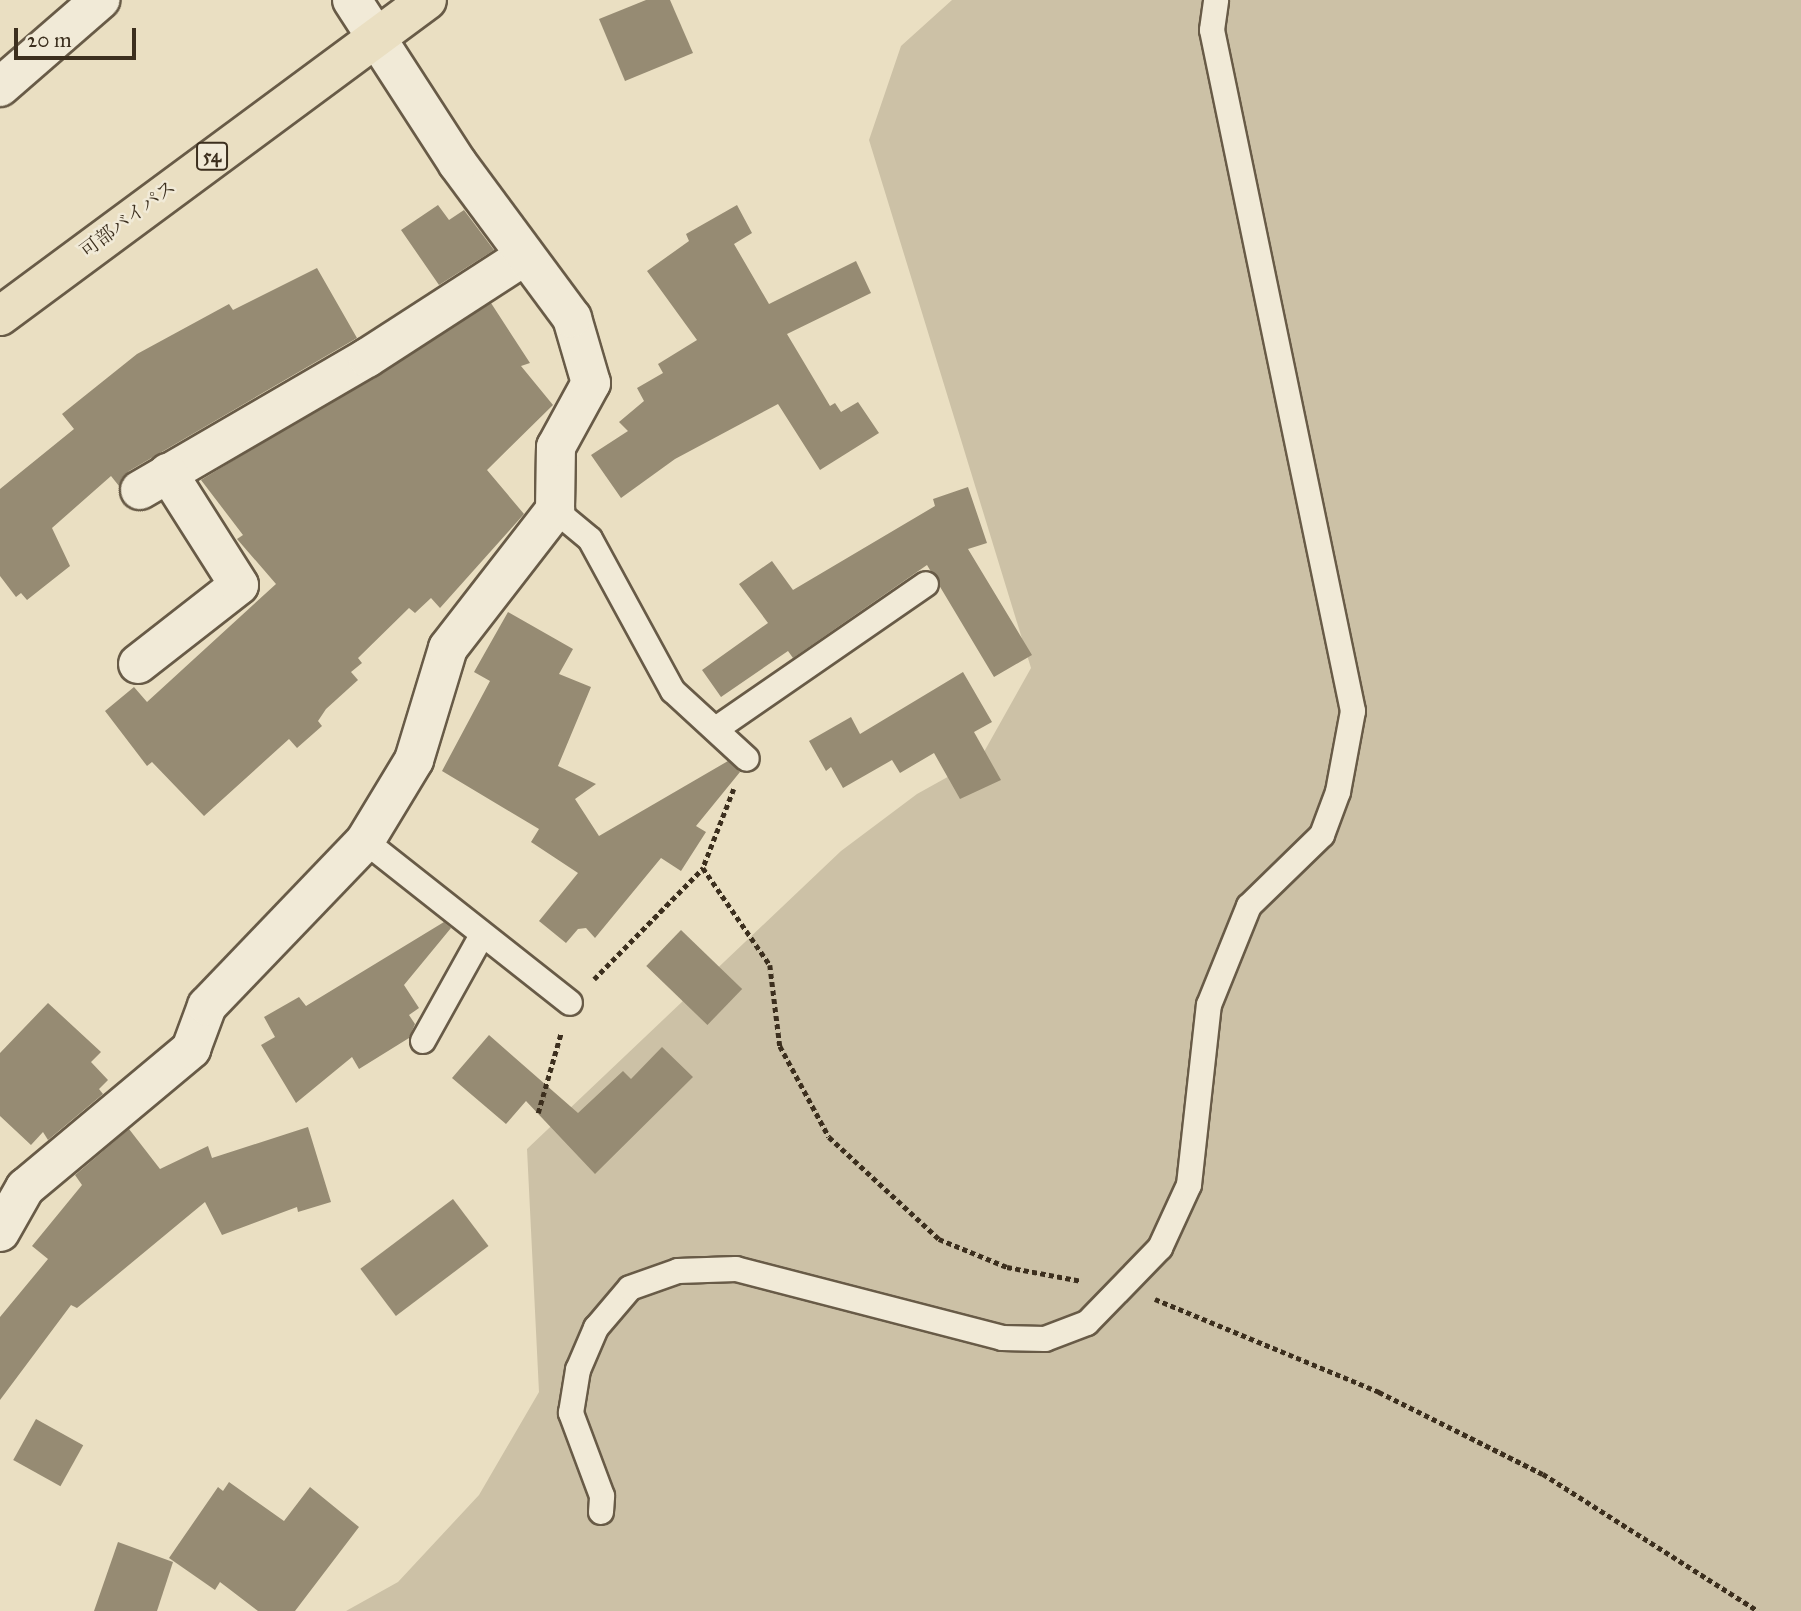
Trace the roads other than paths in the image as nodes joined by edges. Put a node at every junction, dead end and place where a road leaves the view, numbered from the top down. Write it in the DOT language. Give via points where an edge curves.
graph roads {
  1 [pos="100,0"];
  2 [pos="352,0"];
  3 [pos="427,0"];
  4 [pos="1216,0"];
  5 [pos="373,34"];
  6 [pos="0,87"];
  7 [pos="523,257"];
  8 [pos="0,316"];
  9 [pos="555,510"];
  10 [pos="926,584"];
  11 [pos="138,664"];
  12 [pos="716,729"];
  13 [pos="747,759"];
  14 [pos="365,841"];
  15 [pos="482,935"];
  16 [pos="570,1003"];
  17 [pos="423,1041"];
  18 [pos="0,1232"];
  19 [pos="601,1512"];
  1 -- 6 [label="street"];
  2 -- 5 [label="street"];
  3 -- 5 [label="highway, 可部バイパス / 54"];
  4 -- 19 [label="lane" via="1212,30 1353,711 1338,792 1322,835 1249,906 1209,1005 1189,1185 1160,1248 1087,1323 1045,1339 1002,1338 736,1269 678,1271 630,1288 596,1328 578,1370 571,1413 602,1496"];
  5 -- 7 [label="street"];
  5 -- 8 [label="highway, 可部バイパス / 54"];
  7 -- 9 [label="street" via="572,318 591,383 556,447"];
  7 -- 11 [label="street" via="368,358 154,482 239,584"];
  9 -- 12 [label="lane" via="590,539 673,691"];
  9 -- 14 [label="street" via="448,648 414,760"];
  10 -- 12 [label="lane"];
  12 -- 13 [label="lane"];
  14 -- 15 [label="lane"];
  14 -- 18 [label="street" via="207,1006 191,1049 25,1188"];
  15 -- 16 [label="lane"];
  15 -- 17 [label="lane"];
}
